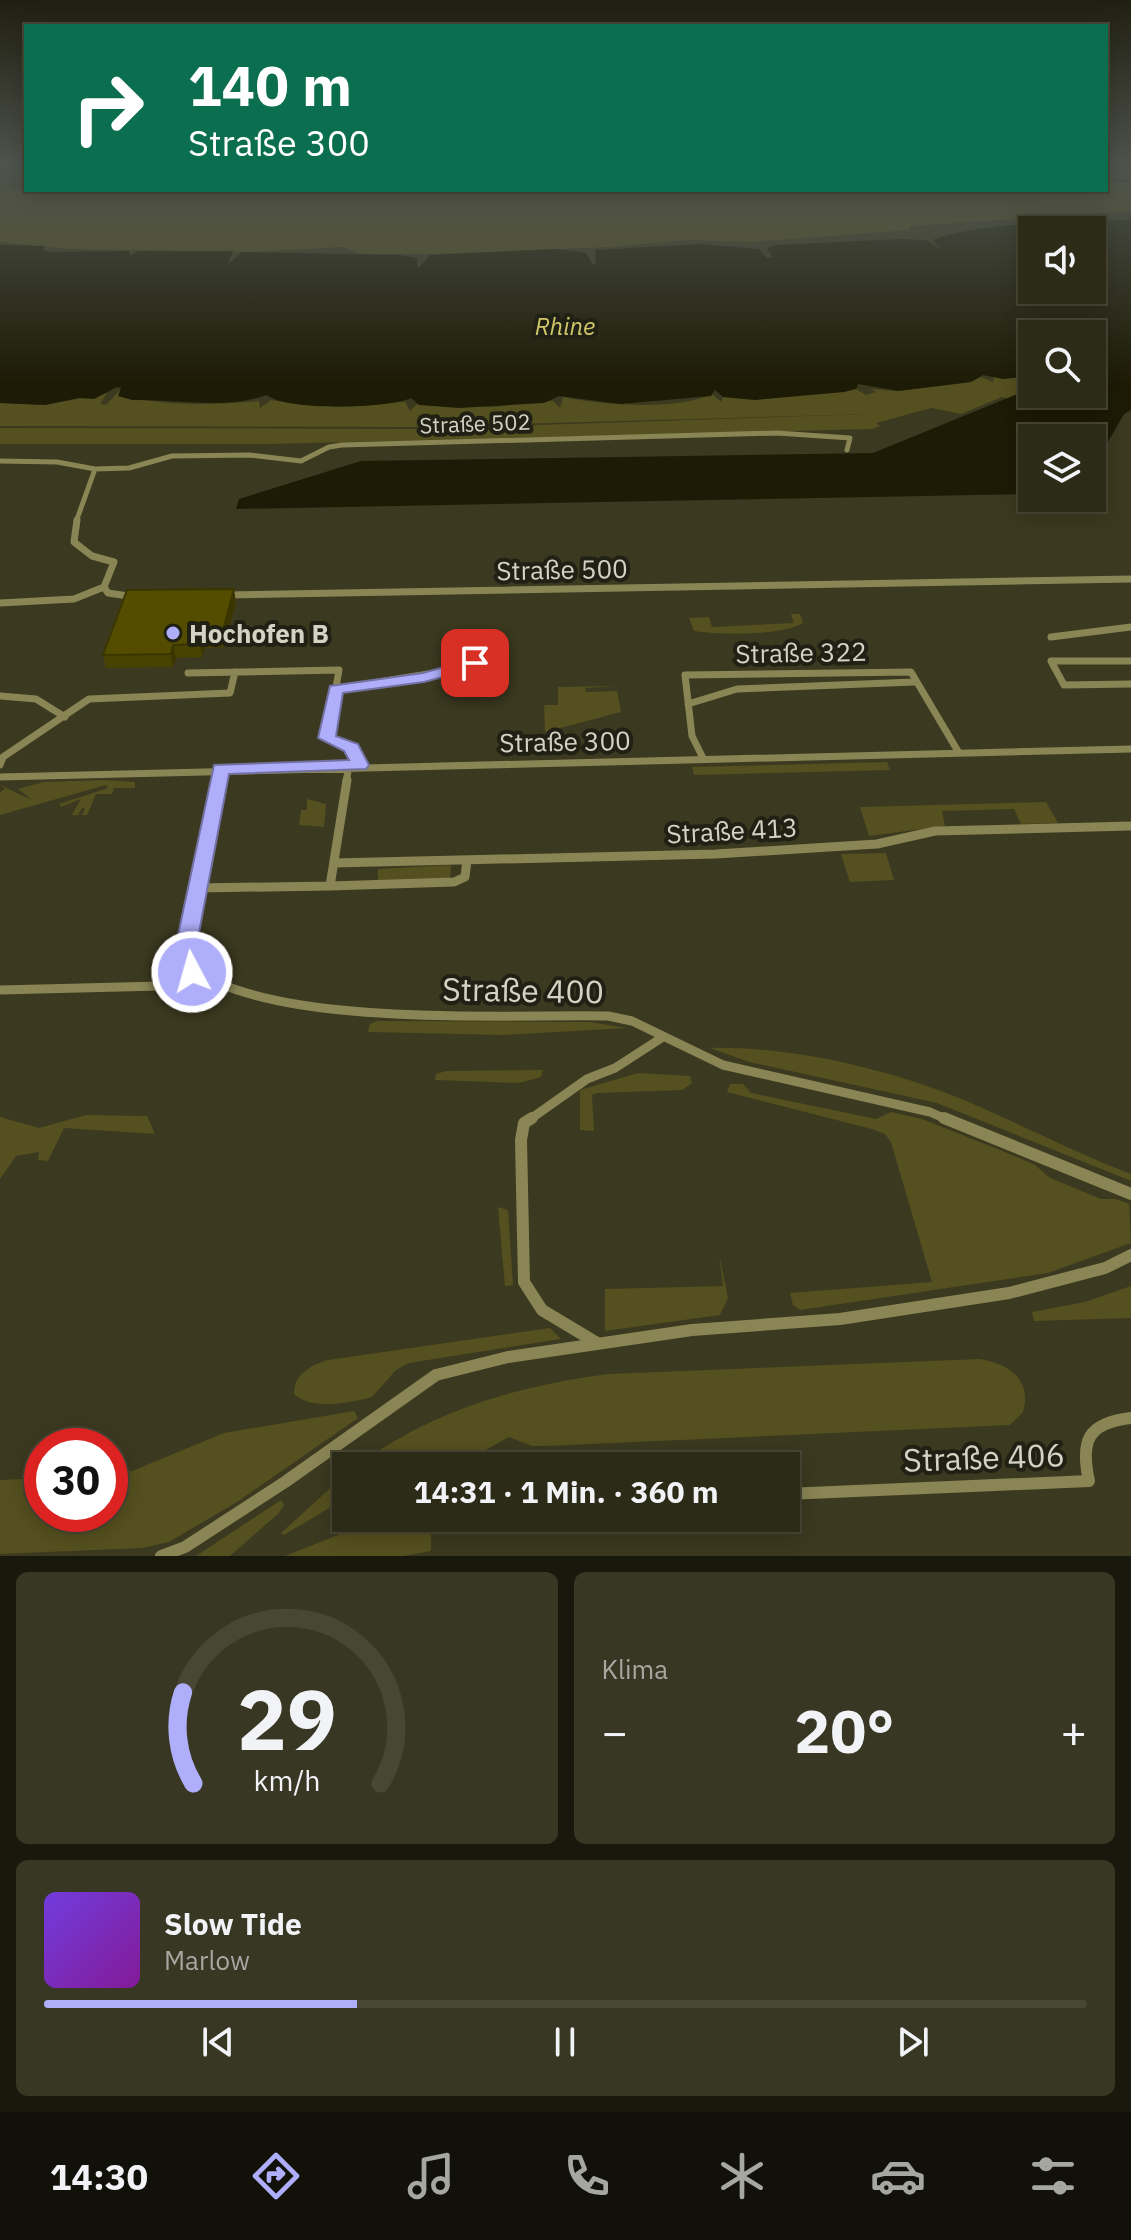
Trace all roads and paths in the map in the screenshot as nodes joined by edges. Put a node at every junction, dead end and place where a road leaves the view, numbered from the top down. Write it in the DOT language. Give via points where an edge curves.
graph roads {
  1 [pos="847,450"];
  2 [pos="0,461"];
  3 [pos="95,469"];
  4 [pos="1131,579"];
  5 [pos="104,587"];
  6 [pos="215,596"];
  7 [pos="152,597"];
  8 [pos="0,603"];
  9 [pos="1131,627"];
  10 [pos="1051,637"];
  11 [pos="480,645"];
  12 [pos="1131,661"];
  13 [pos="235,672"];
  14 [pos="188,673"];
  15 [pos="914,682"];
  16 [pos="1131,684"];
  17 [pos="336,689"];
  18 [pos="0,696"];
  19 [pos="688,704"];
  20 [pos="65,717"];
  21 [pos="1131,749"];
  22 [pos="959,753"];
  23 [pos="703,758"];
  24 [pos="0,765"];
  25 [pos="360,765"];
  26 [pos="349,766"];
  27 [pos="221,769"];
  28 [pos="0,777"];
  29 [pos="1131,826"];
  30 [pos="467,860"];
  31 [pos="334,863"];
  32 [pos="330,886"];
  33 [pos="197,888"];
  34 [pos="198,975"];
  35 [pos="0,990"];
  36 [pos="663,1037"];
  37 [pos="1131,1194"];
  38 [pos="1131,1255"];
  39 [pos="598,1344"];
  40 [pos="1131,1418"];
  41 [pos="800,1493"];
  42 [pos="161,1556"];
  1 -- 3 [label="street, Straße 502" via="850,438 834,434 552,438 342,445 301,461 172,456 129,468"];
  2 -- 3 [label="street"];
  3 -- 5 [label="street" via="74,525 74,542 92,556 114,562"];
  4 -- 6 [label="street, Straße 500"];
  5 -- 7 [label="street" via="118,595"];
  5 -- 8 [label="street" via="74,599"];
  9 -- 10 [label="street"];
  11 -- 17 [label="street" via="469,666 412,680"];
  12 -- 16 [label="street" via="1051,661 1064,685"];
  13 -- 14 [label="street"];
  13 -- 17 [label="street" via="339,670"];
  13 -- 20 [label="street" via="230,693 89,699"];
  15 -- 19 [label="street" via="749,688"];
  15 -- 19 [label="street, Straße 322" via="911,672 685,675"];
  15 -- 22 [label="street"];
  17 -- 25 [label="street" via="327,738 352,748"];
  18 -- 20 [label="street" via="36,699"];
  19 -- 23 [label="street, Straße 322" via="692,736"];
  20 -- 24 [label="street" via="3,757"];
  21 -- 22 [label="street, Straße 300"];
  22 -- 23 [label="street, Straße 300"];
  23 -- 25 [label="street, Straße 300"];
  25 -- 26 [label="street, Straße 300"];
  26 -- 27 [label="street, Straße 300"];
  26 -- 31 [label="street"];
  27 -- 28 [label="street, Straße 300"];
  27 -- 33 [label="street"];
  29 -- 30 [label="street, Straße 413" via="935,831 877,844 716,854"];
  30 -- 31 [label="street, Straße 413"];
  30 -- 32 [label="street" via="465,877 454,882"];
  31 -- 32 [label="street"];
  32 -- 33 [label="street"];
  33 -- 34 [label="street" via="185,954 186,964"];
  34 -- 35 [label="street" via="161,986"];
  34 -- 36 [label="street, Straße 400" via="333,1011 608,1016"];
  36 -- 37 [label="street, Straße 400" via="723,1065 930,1112"];
  36 -- 39 [label="street" via="587,1079 524,1123 524,1282 542,1310"];
  38 -- 39 [label="street" via="1105,1268 1009,1293 840,1319 692,1330"];
  39 -- 42 [label="street" via="508,1357 436,1375 272,1490 185,1547"];
  40 -- 41 [label="street, Straße 406" via="1097,1426 1085,1441 1089,1481"];
}
